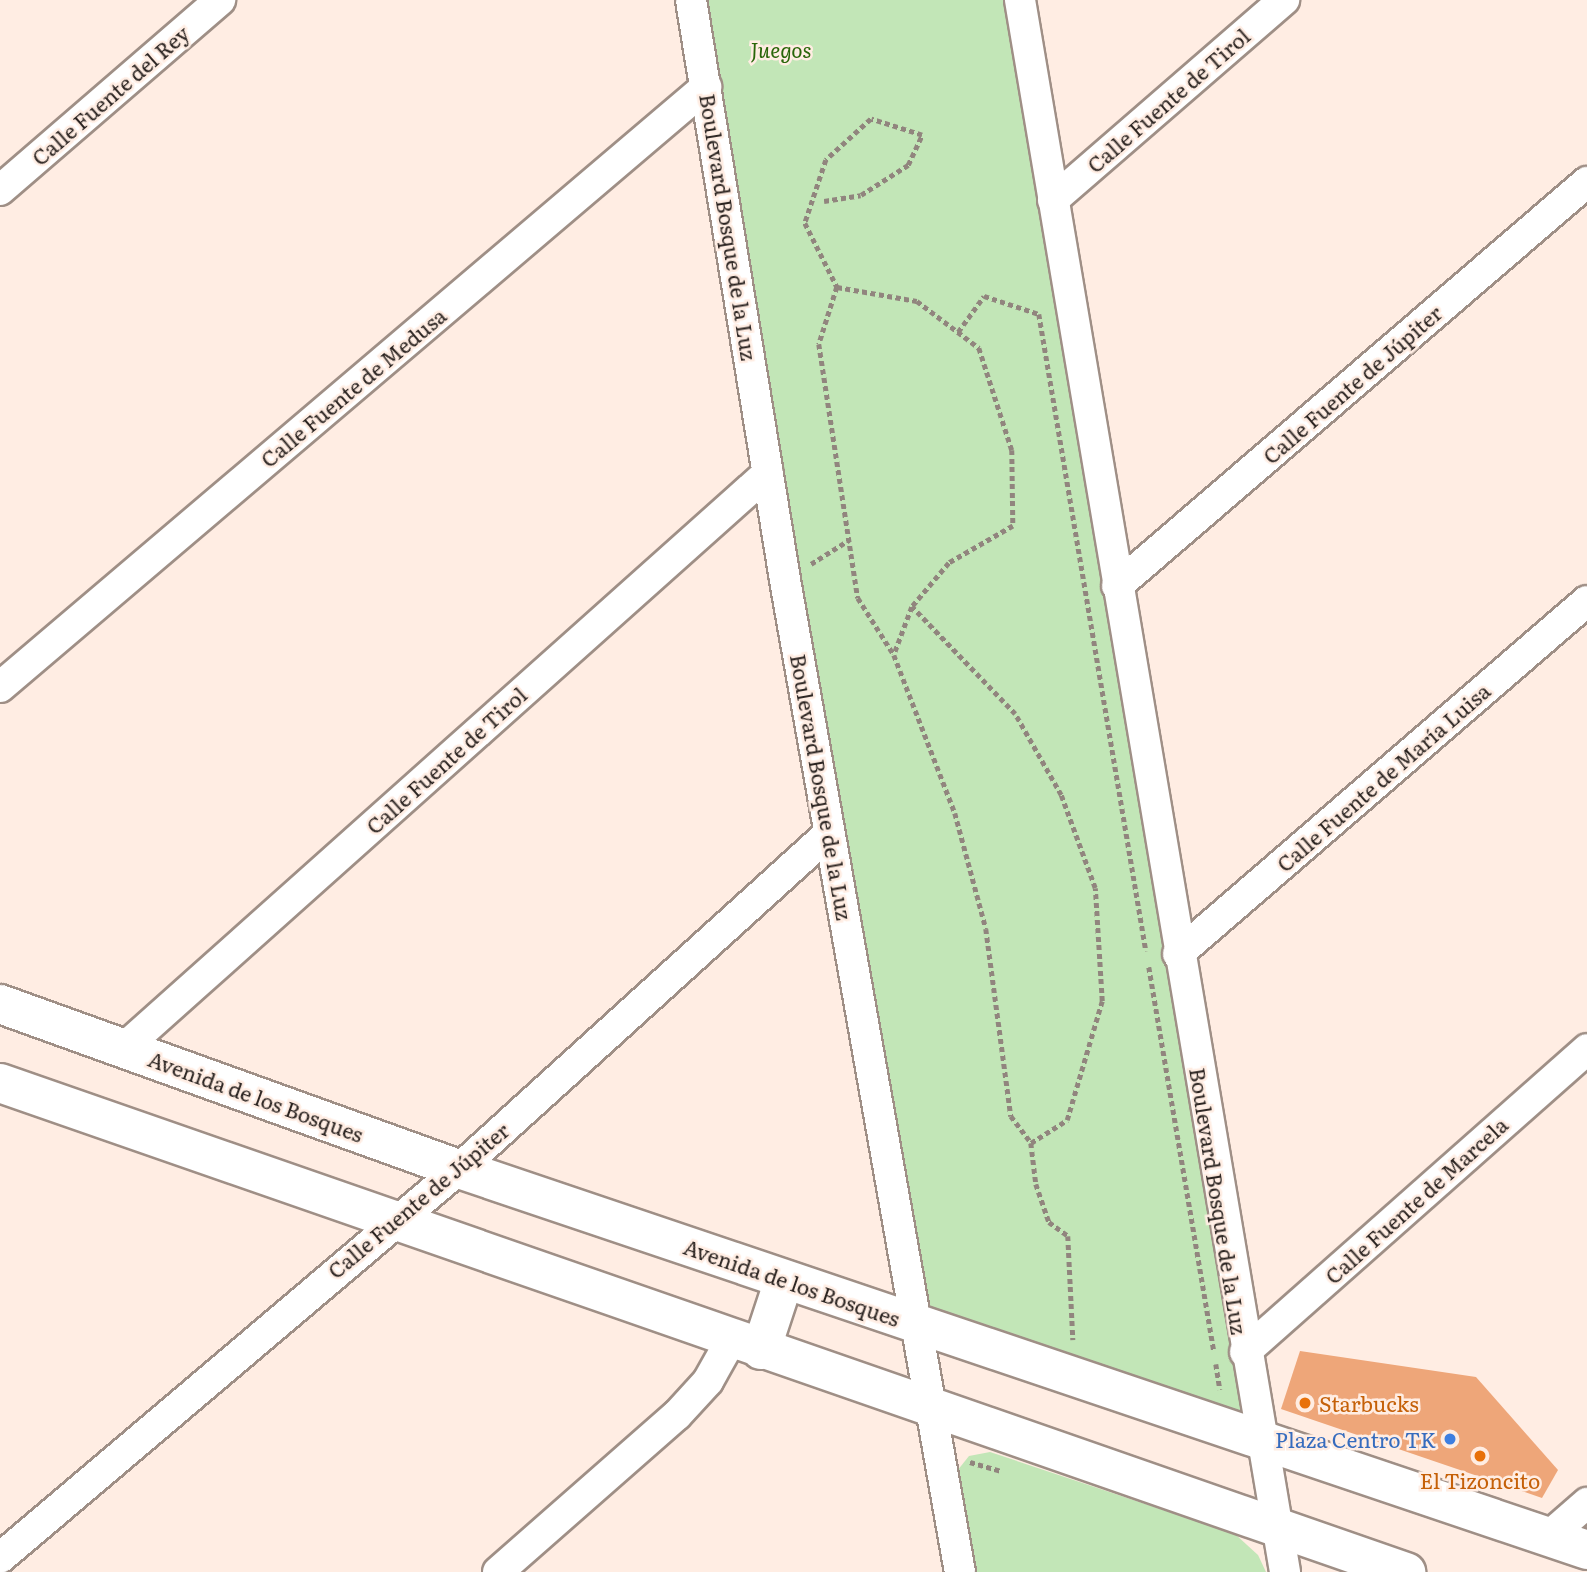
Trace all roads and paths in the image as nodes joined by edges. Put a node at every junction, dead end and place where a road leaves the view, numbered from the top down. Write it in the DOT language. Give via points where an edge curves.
graph roads {
  1 [pos="220,0"];
  2 [pos="691,0"];
  3 [pos="1020,0"];
  4 [pos="1284,0"];
  5 [pos="706,87"];
  6 [pos="1587,182"];
  7 [pos="0,190"];
  8 [pos="1053,200"];
  9 [pos="824,201"];
  10 [pos="837,287"];
  11 [pos="1039,314"];
  12 [pos="1073,325"];
  13 [pos="958,332"];
  14 [pos="768,473"];
  15 [pos="849,540"];
  16 [pos="814,562"];
  17 [pos="816,575"];
  18 [pos="785,580"];
  19 [pos="1117,586"];
  20 [pos="1587,601"];
  21 [pos="912,607"];
  22 [pos="894,655"];
  23 [pos="0,687"];
  24 [pos="829,834"];
  25 [pos="1178,954"];
  26 [pos="0,1004"];
  27 [pos="124,1048"];
  28 [pos="1587,1049"];
  29 [pos="0,1083"];
  30 [pos="1031,1143"];
  31 [pos="458,1169"];
  32 [pos="392,1222"];
  33 [pos="784,1280"];
  34 [pos="920,1326"];
  35 [pos="1060,1337"];
  36 [pos="1073,1341"];
  37 [pos="746,1345"];
  38 [pos="1085,1345"];
  39 [pos="1245,1352"];
  40 [pos="1208,1387"];
  41 [pos="932,1409"];
  42 [pos="1260,1444"];
  43 [pos="1587,1503"];
  44 [pos="1277,1525"];
  45 [pos="1548,1537"];
  46 [pos="1587,1550"];
  47 [pos="0,1558"];
  48 [pos="498,1572"];
  49 [pos="960,1572"];
  50 [pos="1286,1572"];
  51 [pos="1406,1572"];
  1 -- 7 [label="street, Calle Fuente del Rey"];
  2 -- 5 [label="street, Boulevard Bosque de la Luz"];
  3 -- 8 [label="street, Boulevard Bosque de la Luz"];
  4 -- 8 [label="street, Calle Fuente de Tirol"];
  5 -- 14 [label="street, Boulevard Bosque de la Luz"];
  5 -- 23 [label="street, Calle Fuente de Medusa"];
  6 -- 19 [label="street, Calle Fuente de Júpiter"];
  8 -- 12 [label="street, Boulevard Bosque de la Luz"];
  9 -- 10 [label="path" via="861,195 908,165 922,135 872,119 826,160 806,223"];
  10 -- 13 [label="path" via="917,301"];
  10 -- 15 [label="path" via="819,344"];
  11 -- 12 [label="path"];
  11 -- 13 [label="path" via="984,296"];
  11 -- 40 [label="path" via="1220,1391"];
  12 -- 19 [label="street, Boulevard Bosque de la Luz"];
  13 -- 21 [label="path" via="979,348 1012,450 1013,526 949,563"];
  14 -- 18 [label="street, Boulevard Bosque de la Luz"];
  14 -- 27 [label="street, Calle Fuente de Tirol"];
  15 -- 16 [label="path"];
  15 -- 22 [label="path" via="858,598"];
  16 -- 17 [label="path"];
  16 -- 18 [label="path"];
  18 -- 24 [label="street, Boulevard Bosque de la Luz"];
  19 -- 25 [label="street, Boulevard Bosque de la Luz"];
  20 -- 25 [label="street, Calle Fuente de María Luisa"];
  21 -- 22 [label="path"];
  21 -- 30 [label="path" via="1015,714 1061,795 1095,888 1102,1001 1067,1120"];
  22 -- 30 [label="path" via="955,813 986,929 1011,1116"];
  24 -- 31 [label="street, Calle Fuente de Júpiter"];
  24 -- 34 [label="street, Boulevard Bosque de la Luz"];
  25 -- 39 [label="street, Boulevard Bosque de la Luz"];
  26 -- 27 [label="main road, Avenida de los Bosques"];
  27 -- 31 [label="main road, Avenida de los Bosques"];
  28 -- 39 [label="street, Calle Fuente de Marcela"];
  29 -- 32 [label="main road"];
  30 -- 36 [label="path" via="1036,1184 1049,1222 1068,1236"];
  31 -- 32 [label="street, Calle Fuente de Júpiter"];
  31 -- 33 [label="main road, Avenida de los Bosques"];
  32 -- 37 [label="main road"];
  32 -- 47 [label="street, Calle Fuente de Júpiter"];
  33 -- 34 [label="main road, Avenida de los Bosques"];
  33 -- 37 [label="main road"];
  34 -- 41 [label="street, Boulevard Bosque de la Luz"];
  34 -- 42 [label="main road, Avenida de los Bosques"];
  35 -- 36 [label="path"];
  36 -- 38 [label="path"];
  37 -- 41 [label="main road"];
  37 -- 48 [label="street" via="677,1415"];
  39 -- 42 [label="street, Boulevard Bosque de la Luz"];
  41 -- 44 [label="main road"];
  41 -- 49 [label="street, Boulevard Bosque de la Luz"];
  42 -- 44 [label="street, Boulevard Bosque de la Luz"];
  42 -- 45 [label="main road, Avenida de los Bosques"];
  43 -- 45 [label="street"];
  44 -- 50 [label="street, Boulevard Bosque de la Luz"];
  44 -- 51 [label="main road"];
  45 -- 46 [label="main road, Avenida de los Bosques"];
}
